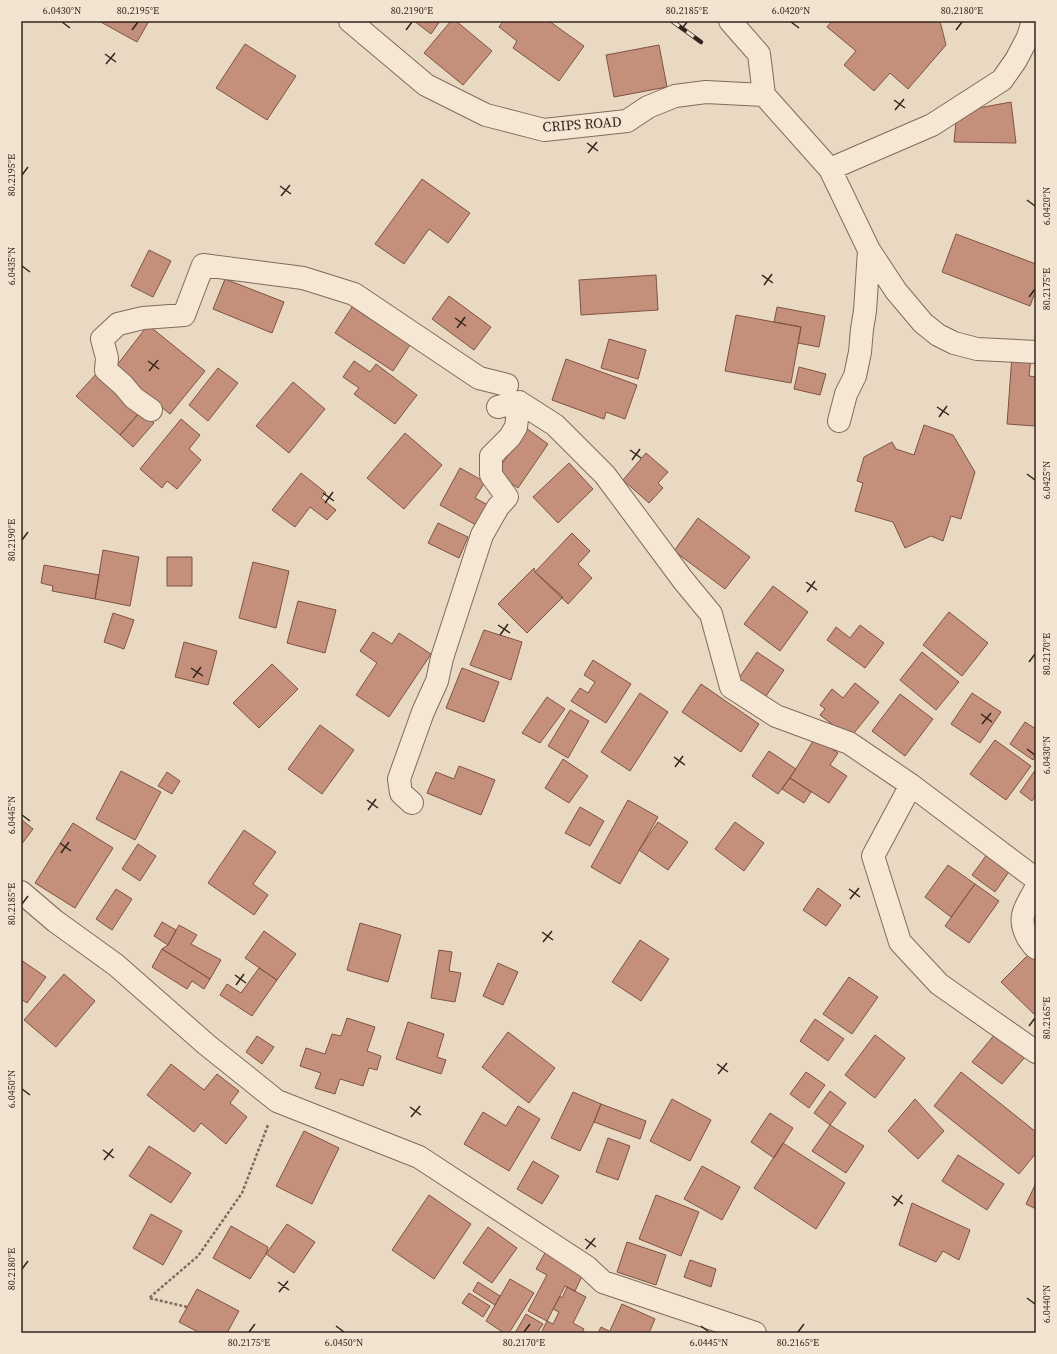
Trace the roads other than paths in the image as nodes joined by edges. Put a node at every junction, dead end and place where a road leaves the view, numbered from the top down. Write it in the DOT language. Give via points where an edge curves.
graph roads {
  1 [pos="350,21"];
  2 [pos="730,21"];
  3 [pos="1032,21"];
  4 [pos="764,95"];
  5 [pos="830,169"];
  6 [pos="869,250"];
  7 [pos="1036,352"];
  8 [pos="513,393"];
  9 [pos="498,407"];
  10 [pos="151,410"];
  11 [pos="839,421"];
  12 [pos="912,785"];
  13 [pos="412,803"];
  14 [pos="1036,879"];
  15 [pos="1036,888"];
  16 [pos="21,892"];
  17 [pos="1036,948"];
  18 [pos="1036,1052"];
  19 [pos="755,1333"];
  1 -- 4 [label="street, CRIPS ROAD" via="426,85 486,115 544,130 628,121 648,108 675,96 706,92"];
  2 -- 4 [label="street" via="758,54"];
  3 -- 5 [label="street" via="1028,37 1002,80 932,125"];
  4 -- 5 [label="street"];
  5 -- 6 [label="street"];
  6 -- 7 [label="street" via="896,291 923,323 938,335 954,343 978,349"];
  6 -- 11 [label="street" via="860,352 855,376 846,394"];
  8 -- 9 [label="street"];
  8 -- 10 [label="street" via="479,378 354,294 303,278 203,265 184,314 143,318 118,324 102,339 107,358 106,370 134,398"];
  8 -- 12 [label="street" via="555,425 605,475 711,614 732,688 776,716 849,743"];
  8 -- 13 [label="street" via="516,427 491,456 491,475 507,497 498,507 482,535 442,658 437,682 423,712 399,779 401,793"];
  12 -- 14 [label="street"];
  12 -- 18 [label="street" via="873,856 900,942 939,984"];
  15 -- 17 [label="street" via="1022,916 1024,931"];
  16 -- 19 [label="street" via="55,921 116,965 207,1045 277,1101 419,1157 587,1267 603,1282"];
}
